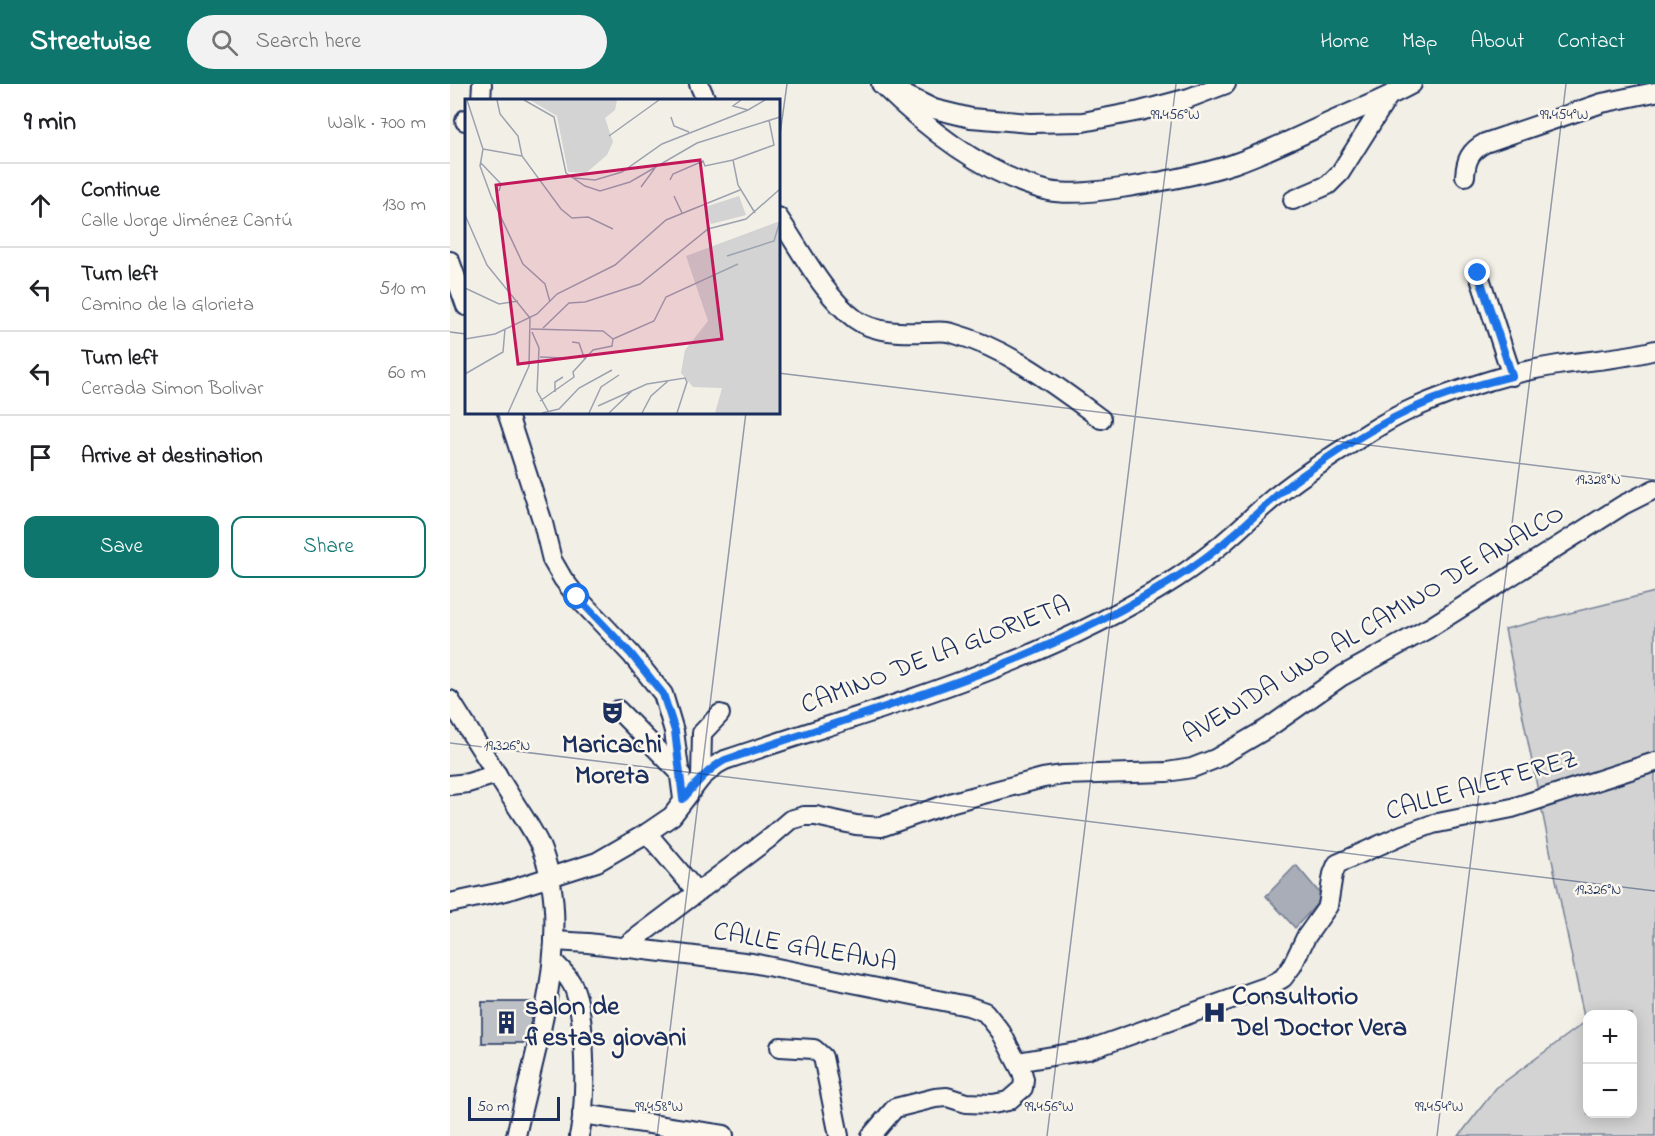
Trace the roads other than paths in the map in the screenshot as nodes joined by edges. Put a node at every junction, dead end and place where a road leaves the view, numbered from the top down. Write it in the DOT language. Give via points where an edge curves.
graph roads {
  1 [pos="482,84"];
  2 [pos="699,84"];
  3 [pos="882,84"];
  4 [pos="1226,84"];
  5 [pos="1412,84"];
  6 [pos="1655,92"];
  7 [pos="1388,97"];
  8 [pos="481,99"];
  9 [pos="706,99"];
  10 [pos="1465,176"];
  11 [pos="1293,200"];
  12 [pos="780,220"];
  13 [pos="450,261"];
  14 [pos="1478,273"];
  15 [pos="465,303"];
  16 [pos="1655,350"];
  17 [pos="1512,376"];
  18 [pos="508,414"];
  19 [pos="1101,419"];
  20 [pos="1655,489"];
  21 [pos="450,700"];
  22 [pos="618,710"];
  23 [pos="720,714"];
  24 [pos="1655,762"];
  25 [pos="497,774"];
  26 [pos="681,774"];
  27 [pos="701,778"];
  28 [pos="450,785"];
  29 [pos="683,799"];
  30 [pos="647,833"];
  31 [pos="551,878"];
  32 [pos="697,892"];
  33 [pos="450,903"];
  34 [pos="554,941"];
  35 [pos="623,948"];
  36 [pos="553,961"];
  37 [pos="780,1047"];
  38 [pos="1017,1062"];
  39 [pos="582,1114"];
  40 [pos="724,1135"];
  41 [pos="516,1136"];
  42 [pos="579,1136"];
  43 [pos="839,1136"];
  44 [pos="871,1136"];
  1 -- 8 [label="street"];
  2 -- 9 [label="street"];
  3 -- 4 [label="street" via="934,109 971,118 1030,123 1083,122 1140,111"];
  3 -- 7 [label="street" via="964,153 1019,183 1051,192 1123,188 1233,164"];
  5 -- 7 [label="street"];
  6 -- 10 [label="street" via="1602,103 1485,143 1468,158"];
  7 -- 11 [label="street" via="1340,173 1328,185"];
  12 -- 19 [label="street" via="829,292 854,319 886,331 944,331 960,335 1017,360"];
  13 -- 15 [label="street"];
  14 -- 17 [label="street"];
  16 -- 17 [label="street, CAMINO DE LA GLORIETA"];
  17 -- 27 [label="street, CAMINO DE LA GLORIETA" via="1454,392 1379,425 1293,483 1182,574 1083,631 1028,656 869,714 725,760"];
  18 -- 26 [label="street" via="552,560 577,597 663,694 675,731"];
  20 -- 32 [label="street, AVENIDA UNO AL CAMINO DE ANALCO" via="1623,505 1429,628 1342,676 1268,728 1215,759 1167,772 1043,778 953,802 881,827 804,816 790,820"];
  21 -- 25 [label="street"];
  22 -- 26 [label="street"];
  23 -- 27 [label="street" via="702,733"];
  24 -- 38 [label="street, CALLE ALEFEREZ" via="1512,808 1433,824 1355,855 1337,864 1328,906 1283,978 1088,1050"];
  25 -- 28 [label="street"];
  25 -- 31 [label="street" via="533,832"];
  26 -- 29 [label="street"];
  27 -- 29 [label="street, CAMINO DE LA GLORIETA"];
  29 -- 30 [label="street, CAMINO DE LA GLORIETA" via="672,816"];
  30 -- 31 [label="street, CAMINO DE LA GLORIETA" via="597,862"];
  30 -- 32 [label="street"];
  31 -- 33 [label="street, CAMINO DE LA GLORIETA"];
  31 -- 34 [label="street"];
  32 -- 35 [label="street, AVENIDA UNO AL CAMINO DE ANALCO"];
  34 -- 35 [label="street, CALLE GALEANA"];
  34 -- 36 [label="street"];
  35 -- 38 [label="street, CALLE GALEANA" via="752,963 969,1006 985,1012"];
  36 -- 39 [label="street" via="568,977 579,1007 584,1061"];
  36 -- 41 [label="street"];
  37 -- 43 [label="street" via="814,1049 823,1057"];
  38 -- 44 [label="street, CALLE GALEANA" via="1023,1088 1008,1101 978,1104 947,1097 919,1101 896,1108"];
  39 -- 40 [label="street"];
  39 -- 42 [label="street"];
}
